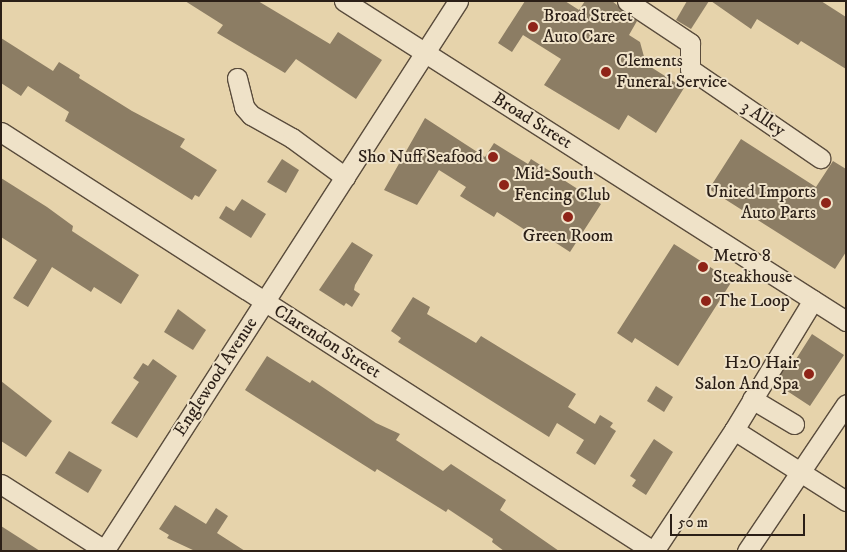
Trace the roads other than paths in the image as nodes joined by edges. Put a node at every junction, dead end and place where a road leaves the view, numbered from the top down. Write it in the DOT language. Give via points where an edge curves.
graph roads {
  1 [pos="344,1"];
  2 [pos="458,1"];
  3 [pos="627,1"];
  4 [pos="424,54"];
  5 [pos="237,78"];
  6 [pos="1,132"];
  7 [pos="820,158"];
  8 [pos="345,177"];
  9 [pos="813,300"];
  10 [pos="264,302"];
  11 [pos="846,321"];
  12 [pos="795,328"];
  13 [pos="755,394"];
  14 [pos="846,404"];
  15 [pos="794,424"];
  16 [pos="734,430"];
  17 [pos="800,471"];
  18 [pos="1,484"];
  19 [pos="846,502"];
  20 [pos="105,550"];
  21 [pos="654,551"];
  22 [pos="747,551"];
  1 -- 4 [label="street, Broad Street"];
  2 -- 4 [label="street, Englewood Avenue"];
  3 -- 7 [label="street, 3 Alley" via="690,43 690,69"];
  4 -- 8 [label="street, Englewood Avenue"];
  4 -- 9 [label="street, Broad Street"];
  5 -- 8 [label="street" via="244,107 250,115 292,138"];
  6 -- 10 [label="street, Clarendon Street"];
  8 -- 10 [label="street, Englewood Avenue"];
  9 -- 11 [label="street, Broad Street"];
  9 -- 12 [label="street"];
  10 -- 20 [label="street, Englewood Avenue"];
  10 -- 21 [label="street, Clarendon Street"];
  12 -- 13 [label="street"];
  12 -- 13 [label="street" via="794,346 779,369"];
  13 -- 15 [label="street"];
  13 -- 16 [label="street"];
  14 -- 17 [label="street"];
  16 -- 17 [label="street"];
  16 -- 21 [label="street"];
  17 -- 19 [label="street"];
  17 -- 22 [label="street"];
  18 -- 20 [label="street"];
}
